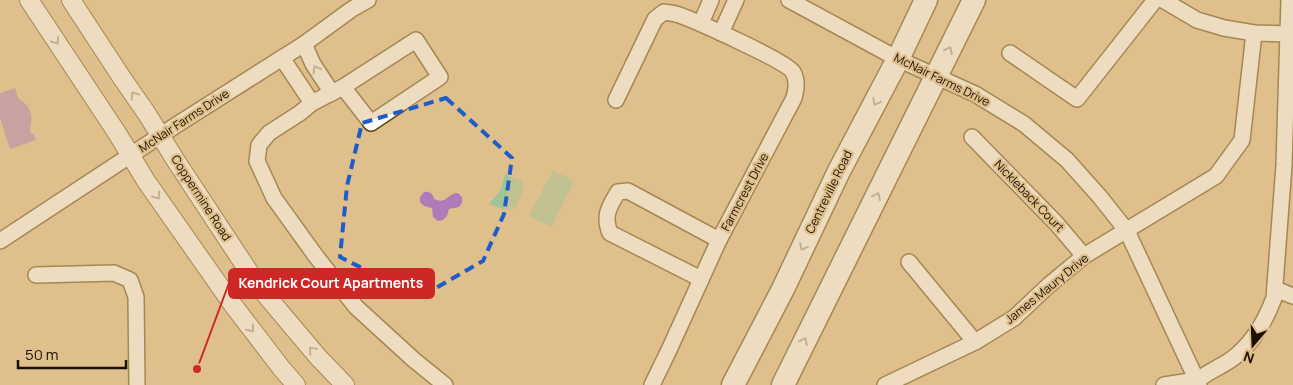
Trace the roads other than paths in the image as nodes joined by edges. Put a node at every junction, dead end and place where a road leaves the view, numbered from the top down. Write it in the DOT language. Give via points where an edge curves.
graph roads {
  1 [pos="29,0"];
  2 [pos="71,0"];
  3 [pos="368,0"];
  4 [pos="711,0"];
  5 [pos="736,0"];
  6 [pos="789,0"];
  7 [pos="926,0"];
  8 [pos="974,0"];
  9 [pos="1155,0"];
  10 [pos="1163,0"];
  11 [pos="1289,0"];
  12 [pos="700,23"];
  13 [pos="721,33"];
  14 [pos="1254,33"];
  15 [pos="1290,34"];
  16 [pos="304,44"];
  17 [pos="1010,53"];
  18 [pos="282,58"];
  19 [pos="898,59"];
  20 [pos="936,75"];
  21 [pos="337,90"];
  22 [pos="616,100"];
  23 [pos="312,103"];
  24 [pos="161,135"];
  25 [pos="972,137"];
  26 [pos="130,155"];
  27 [pos="1288,165"];
  28 [pos="1127,231"];
  29 [pos="719,240"];
  30 [pos="0,241"];
  31 [pos="1084,256"];
  32 [pos="909,262"];
  33 [pos="36,275"];
  34 [pos="701,279"];
  35 [pos="1275,289"];
  36 [pos="1293,296"];
  37 [pos="975,342"];
  38 [pos="1196,383"];
  39 [pos="137,385"];
  40 [pos="296,385"];
  41 [pos="345,385"];
  42 [pos="445,385"];
  43 [pos="652,385"];
  44 [pos="733,385"];
  45 [pos="783,385"];
  46 [pos="885,385"];
  47 [pos="1164,385"];
  1 -- 26 [label="street, one-way"];
  24 -- 2 [label="street, Coppermine Road, one-way"];
  3 -- 16 [label="street, McNair Farms Drive"];
  4 -- 12 [label="street"];
  5 -- 13 [label="street"];
  6 -- 19 [label="street, McNair Farms Drive"];
  7 -- 19 [label="main road, Centreville Road"];
  20 -- 8 [label="main road, one-way"];
  9 -- 17 [label="street" via="1077,99"];
  10 -- 14 [label="street" via="1197,20"];
  11 -- 15 [label="street"];
  12 -- 13 [label="street, Farmcrest Drive"];
  12 -- 22 [label="street, Farmcrest Drive" via="664,12 655,19"];
  13 -- 29 [label="street, Farmcrest Drive" via="793,71 797,84 794,98"];
  14 -- 15 [label="street"];
  14 -- 28 [label="street, James Maury Drive" via="1242,140 1216,176"];
  15 -- 27 [label="street"];
  16 -- 18 [label="street, McNair Farms Drive"];
  21 -- 16 [label="street, one-way" via="313,64"];
  18 -- 23 [label="street"];
  18 -- 24 [label="street, McNair Farms Drive"];
  19 -- 20 [label="street, McNair Farms Drive"];
  19 -- 44 [label="main road, Centreville Road, one-way"];
  20 -- 28 [label="street, McNair Farms Drive" via="1024,124 1067,160"];
  45 -- 20 [label="main road, one-way"];
  21 -- 21 [label="street" via="416,40 440,77 371,123"];
  21 -- 23 [label="street"];
  23 -- 42 [label="street" via="270,132 259,145 257,161 264,177 274,198 356,307"];
  24 -- 26 [label="street, McNair Farms Drive"];
  41 -- 24 [label="street, Coppermine Road, one-way" via="260,287"];
  25 -- 31 [label="street, Nickleback Court"];
  26 -- 30 [label="street, McNair Farms Drive"];
  26 -- 40 [label="street, one-way" via="233,305"];
  27 -- 35 [label="street"];
  28 -- 31 [label="street, James Maury Drive"];
  28 -- 38 [label="street, McNair Farms Drive"];
  29 -- 34 [label="street, Farmcrest Drive"];
  29 -- 34 [label="street" via="628,190 618,192 610,207 606,222 610,233"];
  31 -- 37 [label="street, James Maury Drive" via="1014,318"];
  32 -- 37 [label="street"];
  33 -- 39 [label="street" via="114,273 130,280 136,296"];
  34 -- 43 [label="street, Farmcrest Drive"];
  35 -- 36 [label="street"];
  35 -- 38 [label="street" via="1268,316 1244,348"];
  37 -- 46 [label="street, James Maury Drive"];
  38 -- 47 [label="street"];
}
